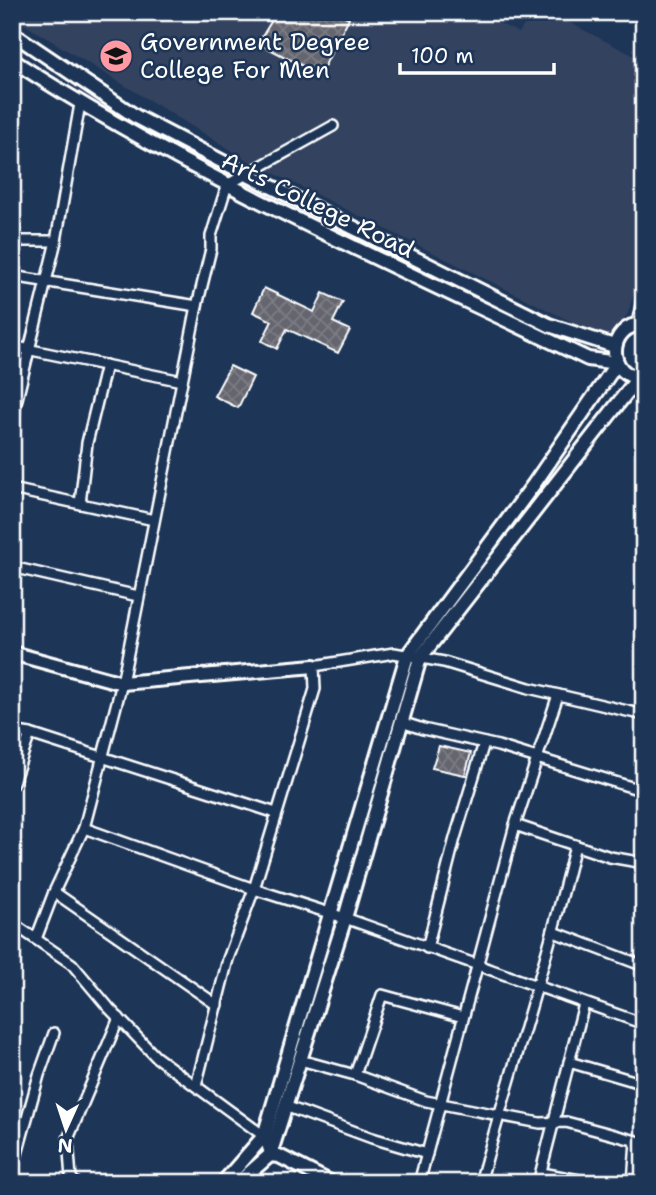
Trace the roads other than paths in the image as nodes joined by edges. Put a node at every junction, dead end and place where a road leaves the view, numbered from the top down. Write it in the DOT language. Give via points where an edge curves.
graph roads {
  1 [pos="12,33"];
  2 [pos="12,60"];
  3 [pos="80,104"];
  4 [pos="333,126"];
  5 [pos="246,174"];
  6 [pos="227,185"];
  7 [pos="12,241"];
  8 [pos="56,241"];
  9 [pos="12,276"];
  10 [pos="46,282"];
  11 [pos="644,301"];
  12 [pos="197,306"];
  13 [pos="641,324"];
  14 [pos="12,346"];
  15 [pos="614,346"];
  16 [pos="29,349"];
  17 [pos="617,363"];
  18 [pos="106,365"];
  19 [pos="641,378"];
  20 [pos="182,381"];
  21 [pos="12,430"];
  22 [pos="12,489"];
  23 [pos="80,504"];
  24 [pos="154,520"];
  25 [pos="12,567"];
  26 [pos="138,596"];
  27 [pos="12,653"];
  28 [pos="413,657"];
  29 [pos="314,666"];
  30 [pos="122,683"];
  31 [pos="558,695"];
  32 [pos="644,715"];
  33 [pos="401,722"];
  34 [pos="12,731"];
  35 [pos="30,734"];
  36 [pos="484,743"];
  37 [pos="103,758"];
  38 [pos="538,758"];
  39 [pos="12,785"];
  40 [pos="644,791"];
  41 [pos="276,813"];
  42 [pos="515,825"];
  43 [pos="84,828"];
  44 [pos="575,845"];
  45 [pos="644,863"];
  46 [pos="254,889"];
  47 [pos="54,892"];
  48 [pos="331,914"];
  49 [pos="345,918"];
  50 [pos="12,926"];
  51 [pos="554,932"];
  52 [pos="36,939"];
  53 [pos="427,948"];
  54 [pos="479,966"];
  55 [pos="644,966"];
  56 [pos="536,987"];
  57 [pos="584,1004"];
  58 [pos="217,1005"];
  59 [pos="463,1017"];
  60 [pos="118,1018"];
  61 [pos="644,1024"];
  62 [pos="54,1032"];
  63 [pos="300,1060"];
  64 [pos="569,1062"];
  65 [pos="355,1075"];
  66 [pos="644,1084"];
  67 [pos="196,1086"];
  68 [pos="440,1103"];
  69 [pos="285,1107"];
  70 [pos="498,1115"];
  71 [pos="554,1122"];
  72 [pos="264,1136"];
  73 [pos="640,1142"];
  74 [pos="427,1154"];
  75 [pos="270,1155"];
  76 [pos="12,1172"];
  77 [pos="542,1173"];
  78 [pos="76,1183"];
  79 [pos="223,1183"];
  80 [pos="238,1183"];
  81 [pos="332,1183"];
  82 [pos="419,1183"];
  83 [pos="480,1183"];
  84 [pos="538,1183"];
  85 [pos="595,1183"];
  86 [pos="633,1183"];
  1 -- 5 [label="main road" via="135,116"];
  2 -- 3 [label="main road, Arts College Road"];
  3 -- 6 [label="main road, Arts College Road"];
  3 -- 8 [label="street"];
  4 -- 5 [label="street"];
  5 -- 6 [label="street"];
  5 -- 15 [label="main road" via="550,326"];
  6 -- 12 [label="street"];
  6 -- 17 [label="main road, Arts College Road" via="588,359"];
  7 -- 8 [label="street"];
  8 -- 10 [label="street"];
  9 -- 10 [label="street"];
  10 -- 12 [label="street"];
  10 -- 16 [label="street"];
  11 -- 13 [label="main road"];
  12 -- 20 [label="street"];
  13 -- 15 [label="main road" via="623,331"];
  14 -- 16 [label="street"];
  15 -- 17 [label="main road"];
  16 -- 18 [label="street"];
  16 -- 21 [label="street"];
  17 -- 19 [label="main road" via="625,373"];
  17 -- 28 [label="main road"];
  18 -- 20 [label="street"];
  18 -- 23 [label="street"];
  19 -- 28 [label="main road"];
  20 -- 24 [label="street"];
  22 -- 23 [label="street"];
  23 -- 24 [label="street"];
  24 -- 26 [label="street"];
  25 -- 26 [label="street"];
  26 -- 30 [label="street"];
  27 -- 30 [label="main road"];
  28 -- 29 [label="street" via="394,653"];
  28 -- 31 [label="street"];
  28 -- 33 [label="main road"];
  28 -- 48 [label="main road"];
  29 -- 30 [label="main road"];
  29 -- 41 [label="street" via="315,689"];
  30 -- 37 [label="street"];
  31 -- 32 [label="street"];
  31 -- 38 [label="street"];
  33 -- 36 [label="street"];
  33 -- 49 [label="main road"];
  34 -- 35 [label="street"];
  35 -- 37 [label="street"];
  35 -- 39 [label="street"];
  36 -- 38 [label="street"];
  36 -- 53 [label="street"];
  37 -- 41 [label="street"];
  37 -- 43 [label="street"];
  38 -- 40 [label="street"];
  38 -- 42 [label="street"];
  41 -- 46 [label="street"];
  42 -- 44 [label="street"];
  42 -- 54 [label="street"];
  43 -- 46 [label="street"];
  43 -- 47 [label="street"];
  44 -- 45 [label="street"];
  44 -- 51 [label="street"];
  46 -- 48 [label="street"];
  46 -- 58 [label="street" via="228,958"];
  47 -- 52 [label="street"];
  47 -- 58 [label="street"];
  48 -- 49 [label="street"];
  48 -- 72 [label="main road"];
  49 -- 53 [label="street"];
  49 -- 63 [label="main road"];
  50 -- 52 [label="street"];
  51 -- 55 [label="street"];
  51 -- 56 [label="street"];
  52 -- 60 [label="street" via="72,964"];
  53 -- 54 [label="street"];
  54 -- 56 [label="street"];
  54 -- 59 [label="street"];
  56 -- 57 [label="street"];
  56 -- 70 [label="street"];
  57 -- 61 [label="street"];
  57 -- 64 [label="street"];
  58 -- 67 [label="street"];
  59 -- 65 [label="street" via="382,995"];
  59 -- 68 [label="street"];
  60 -- 67 [label="street" via="156,1057"];
  60 -- 78 [label="street" via="68,1139 71,1178"];
  62 -- 76 [label="street"];
  63 -- 65 [label="street"];
  63 -- 69 [label="main road"];
  64 -- 66 [label="street"];
  64 -- 71 [label="street"];
  65 -- 68 [label="street"];
  67 -- 72 [label="street"];
  68 -- 70 [label="street"];
  68 -- 74 [label="street"];
  69 -- 74 [label="street"];
  69 -- 75 [label="main road"];
  70 -- 71 [label="street"];
  70 -- 83 [label="street"];
  71 -- 73 [label="street"];
  71 -- 77 [label="street"];
  72 -- 75 [label="street"];
  72 -- 79 [label="main road"];
  73 -- 86 [label="street"];
  74 -- 82 [label="street"];
  75 -- 80 [label="main road"];
  75 -- 81 [label="main road"];
  77 -- 84 [label="street"];
  77 -- 85 [label="street"];
}
